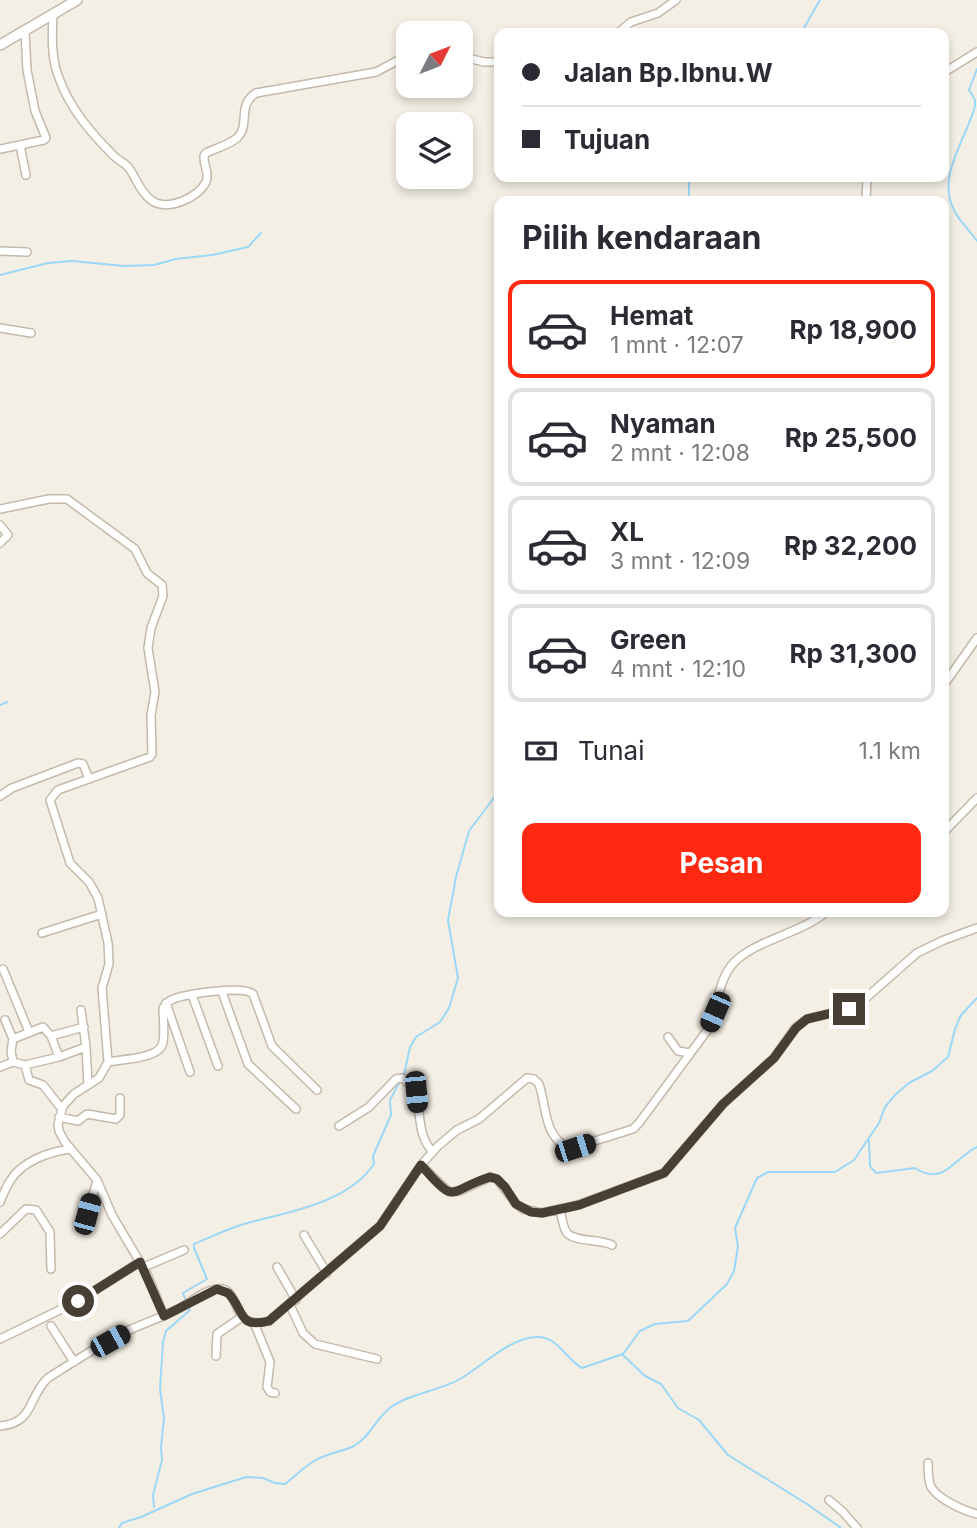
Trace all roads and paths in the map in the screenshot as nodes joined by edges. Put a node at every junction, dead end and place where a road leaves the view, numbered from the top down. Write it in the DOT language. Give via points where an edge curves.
graph roads {
  1 [pos="78,0"];
  2 [pos="676,0"];
  3 [pos="52,15"];
  4 [pos="624,28"];
  5 [pos="25,31"];
  6 [pos="0,45"];
  7 [pos="977,52"];
  8 [pos="473,59"];
  9 [pos="396,61"];
  10 [pos="494,62"];
  11 [pos="949,69"];
  12 [pos="20,145"];
  13 [pos="0,149"];
  14 [pos="26,175"];
  15 [pos="0,251"];
  16 [pos="27,252"];
  17 [pos="0,328"];
  18 [pos="32,333"];
  19 [pos="0,509"];
  20 [pos="0,525"];
  21 [pos="0,543"];
  22 [pos="977,638"];
  23 [pos="949,677"];
  24 [pos="89,779"];
  25 [pos="0,796"];
  26 [pos="977,798"];
  27 [pos="949,827"];
  28 [pos="102,914"];
  29 [pos="819,917"];
  30 [pos="977,928"];
  31 [pos="42,933"];
  32 [pos="4,969"];
  33 [pos="222,992"];
  34 [pos="192,995"];
  35 [pos="166,1003"];
  36 [pos="81,1010"];
  37 [pos="5,1020"];
  38 [pos="84,1027"];
  39 [pos="29,1032"];
  40 [pos="51,1036"];
  41 [pos="668,1037"];
  42 [pos="13,1039"];
  43 [pos="86,1047"];
  44 [pos="690,1053"];
  45 [pos="60,1057"];
  46 [pos="13,1062"];
  47 [pos="108,1062"];
  48 [pos="26,1065"];
  49 [pos="218,1066"];
  50 [pos="0,1067"];
  51 [pos="190,1072"];
  52 [pos="88,1085"];
  53 [pos="317,1090"];
  54 [pos="120,1098"];
  55 [pos="296,1109"];
  56 [pos="60,1113"];
  57 [pos="338,1126"];
  58 [pos="70,1149"];
  59 [pos="432,1152"];
  60 [pos="421,1165"];
  61 [pos="97,1180"];
  62 [pos="0,1202"];
  63 [pos="560,1211"];
  64 [pos="87,1214"];
  65 [pos="0,1234"];
  66 [pos="304,1235"];
  67 [pos="612,1245"];
  68 [pos="184,1250"];
  69 [pos="142,1264"];
  70 [pos="277,1267"];
  71 [pos="51,1269"];
  72 [pos="327,1273"];
  73 [pos="293,1302"];
  74 [pos="164,1316"];
  75 [pos="242,1317"];
  76 [pos="255,1325"];
  77 [pos="51,1326"];
  78 [pos="0,1339"];
  79 [pos="216,1356"];
  80 [pos="377,1359"];
  81 [pos="74,1362"];
  82 [pos="275,1393"];
  83 [pos="0,1426"];
  84 [pos="928,1464"];
  85 [pos="829,1500"];
  86 [pos="977,1514"];
  87 [pos="857,1528"];
  1 -- 3 [label="street"];
  2 -- 4 [label="street"];
  3 -- 5 [label="street"];
  3 -- 9 [label="street" via="58,78 74,109 126,165 138,187 159,205 179,203 204,186 204,156 237,138 244,125 244,109 257,93 376,72"];
  5 -- 6 [label="street"];
  5 -- 12 [label="street" via="35,111 46,138"];
  7 -- 11 [label="street"];
  8 -- 10 [label="street"];
  12 -- 13 [label="street"];
  12 -- 14 [label="street"];
  15 -- 16 [label="street"];
  17 -- 18 [label="street"];
  19 -- 24 [label="street" via="67,499 135,548 148,573 164,590 148,648 155,692 152,754"];
  20 -- 21 [label="street" via="8,534"];
  22 -- 23 [label="street"];
  24 -- 25 [label="street" via="83,764 78,763"];
  24 -- 28 [label="street" via="55,793 51,803 70,863 94,888"];
  26 -- 27 [label="street"];
  28 -- 31 [label="street"];
  28 -- 47 [label="street" via="110,964 102,996"];
  29 -- 44 [label="street" via="730,966 709,1028"];
  30 -- 63 [label="street" via="917,953 849,1009 807,1019 774,1058 723,1104 664,1173"];
  32 -- 39 [label="street"];
  33 -- 34 [label="street"];
  33 -- 53 [label="street" via="251,991 272,1046"];
  33 -- 55 [label="street" via="248,1064"];
  34 -- 35 [label="street"];
  34 -- 49 [label="street"];
  35 -- 47 [label="street" via="159,1050"];
  35 -- 51 [label="street"];
  36 -- 38 [label="street"];
  37 -- 42 [label="street"];
  38 -- 40 [label="street"];
  38 -- 43 [label="street"];
  39 -- 40 [label="street" via="43,1027"];
  39 -- 42 [label="street"];
  40 -- 45 [label="street"];
  41 -- 44 [label="street" via="678,1051"];
  42 -- 46 [label="street"];
  43 -- 45 [label="street"];
  43 -- 52 [label="street"];
  44 -- 59 [label="street" via="639,1123 625,1132 569,1149 552,1135 539,1084 527,1078"];
  45 -- 48 [label="street"];
  46 -- 48 [label="street"];
  46 -- 50 [label="street"];
  47 -- 52 [label="street"];
  48 -- 56 [label="street" via="30,1080 43,1085"];
  52 -- 56 [label="street" via="74,1094"];
  54 -- 56 [label="street" via="116,1119 87,1114 78,1121"];
  56 -- 58 [label="street" via="59,1131"];
  57 -- 59 [label="street" via="402,1078 416,1092 418,1118"];
  58 -- 61 [label="street"];
  58 -- 62 [label="street" via="44,1154 17,1173"];
  59 -- 60 [label="street"];
  60 -- 63 [label="street" via="449,1192 490,1177 523,1209"];
  60 -- 72 [label="street" via="380,1226"];
  61 -- 64 [label="street"];
  61 -- 69 [label="street"];
  63 -- 67 [label="street" via="569,1235"];
  65 -- 71 [label="street" via="26,1209 36,1210 50,1232"];
  66 -- 72 [label="street"];
  68 -- 69 [label="street"];
  69 -- 74 [label="street"];
  69 -- 78 [label="street"];
  70 -- 73 [label="street"];
  72 -- 73 [label="street"];
  73 -- 76 [label="street" via="269,1321"];
  73 -- 80 [label="street" via="303,1333 315,1343"];
  74 -- 75 [label="street" via="223,1289 233,1297"];
  74 -- 81 [label="street"];
  75 -- 76 [label="street"];
  75 -- 79 [label="street" via="217,1334"];
  76 -- 82 [label="street" via="270,1362 267,1387"];
  77 -- 81 [label="street"];
  81 -- 83 [label="street" via="42,1383 25,1416"];
  84 -- 86 [label="street" via="936,1493"];
  85 -- 87 [label="street"];
}
